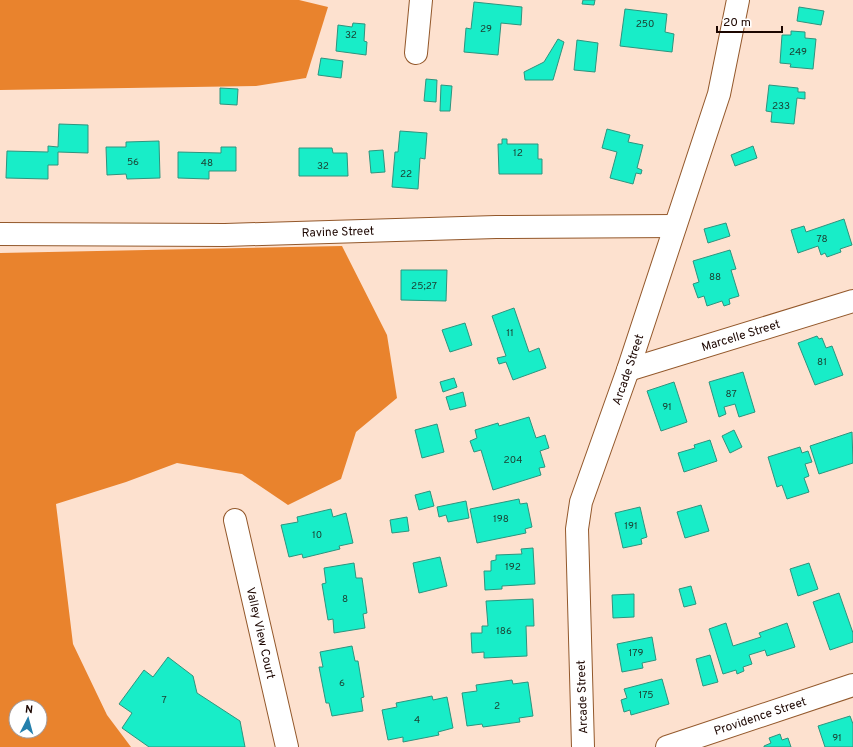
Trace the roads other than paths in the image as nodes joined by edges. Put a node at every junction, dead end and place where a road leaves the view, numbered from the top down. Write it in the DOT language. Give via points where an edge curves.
graph roads {
  1 [pos="421,0"];
  2 [pos="738,0"];
  3 [pos="416,52"];
  4 [pos="675,226"];
  5 [pos="0,234"];
  6 [pos="853,301"];
  7 [pos="628,370"];
  8 [pos="235,520"];
  9 [pos="853,685"];
  10 [pos="287,747"];
  11 [pos="583,747"];
  12 [pos="668,747"];
  1 -- 3 [label="street"];
  2 -- 4 [label="street, Arcade Street" via="720,94"];
  4 -- 5 [label="street, Ravine Street" via="496,227 224,234"];
  4 -- 7 [label="street, Arcade Street"];
  6 -- 7 [label="street, Marcelle Street"];
  7 -- 11 [label="street, Arcade Street" via="581,502 577,529"];
  8 -- 10 [label="street, Valley View Court"];
  9 -- 12 [label="street, Providence Street"];
}
